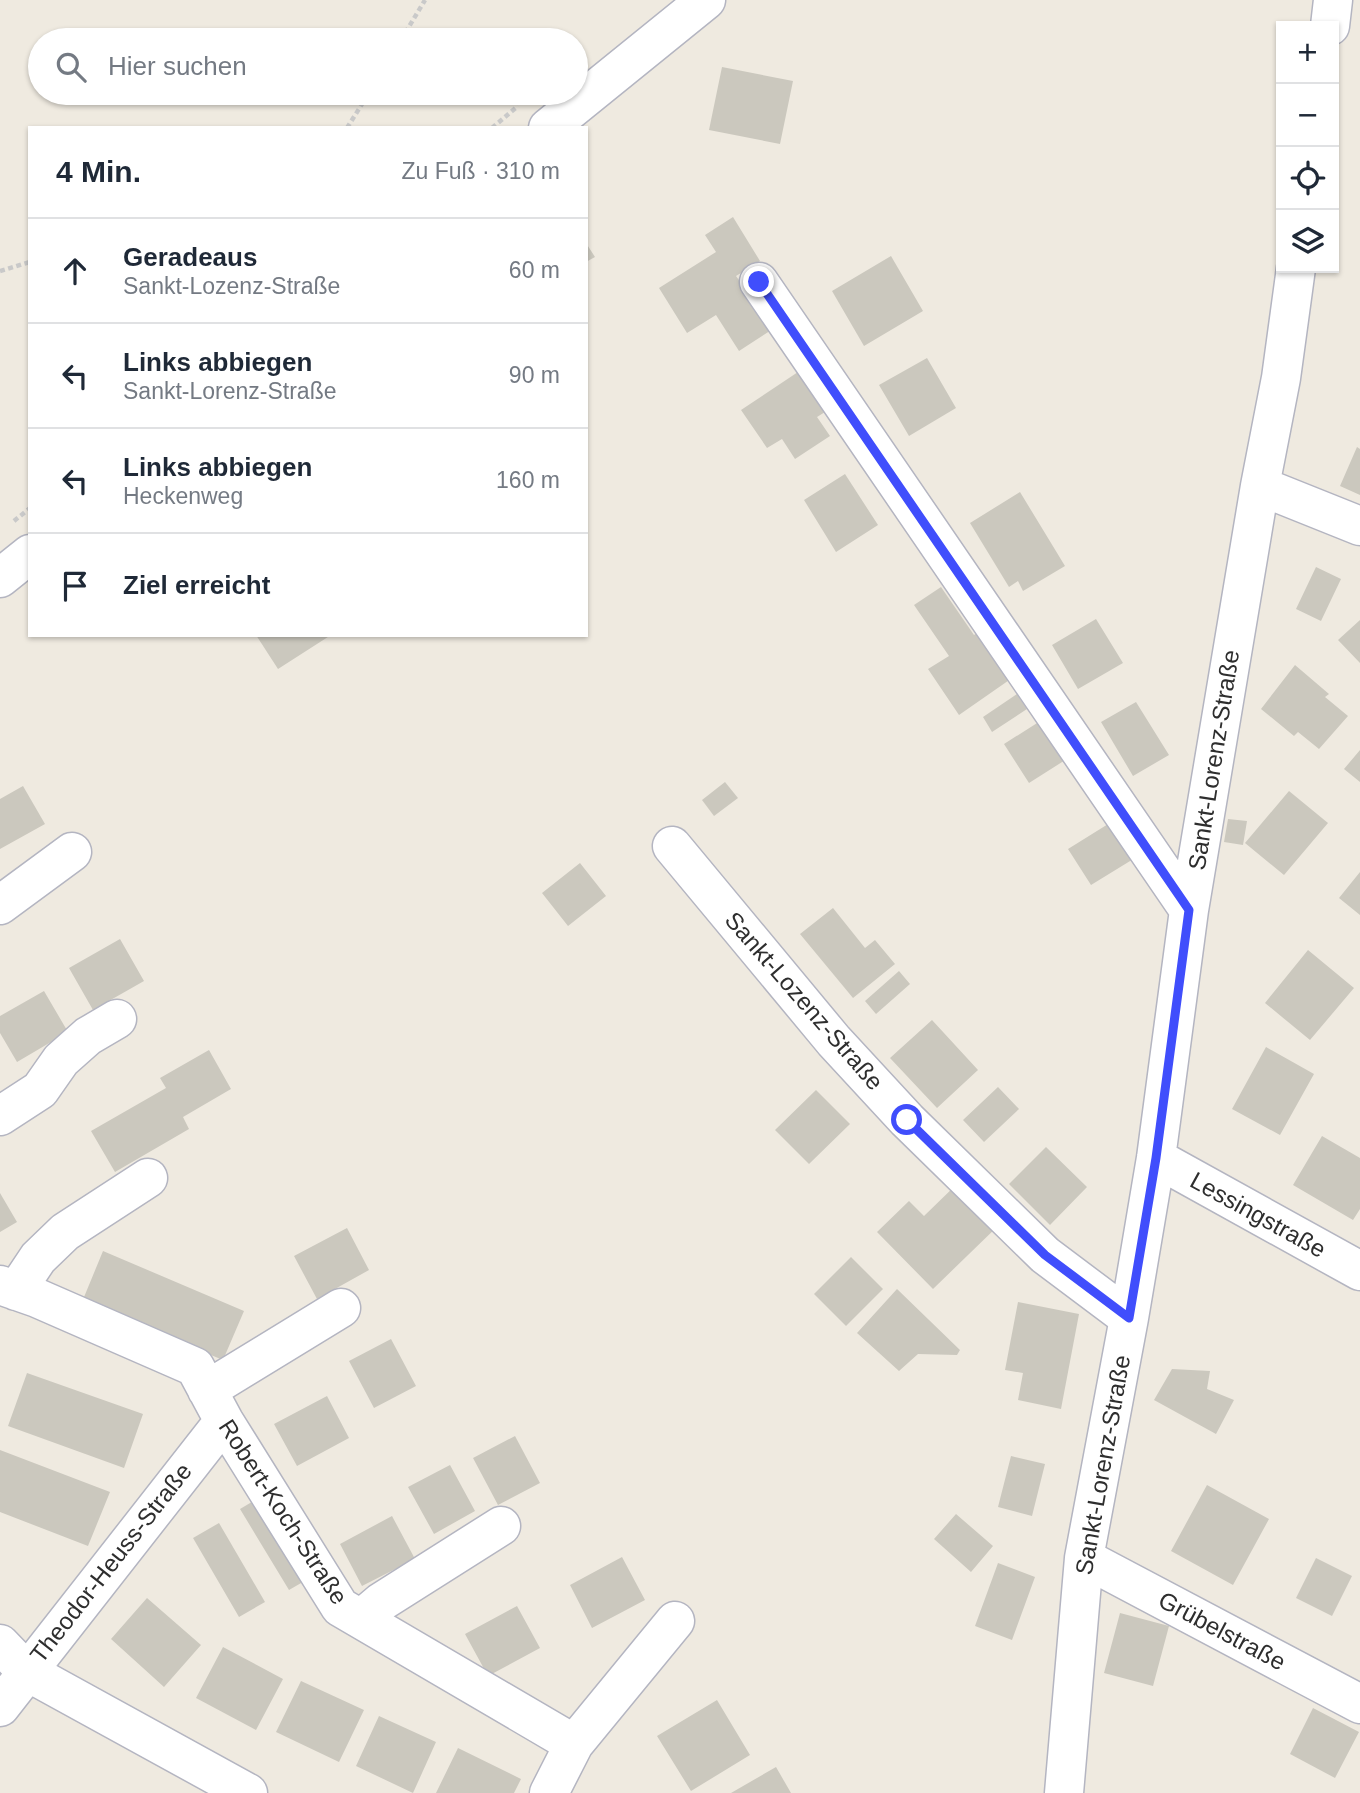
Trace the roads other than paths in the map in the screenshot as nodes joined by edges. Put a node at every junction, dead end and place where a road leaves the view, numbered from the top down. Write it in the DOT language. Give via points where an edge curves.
graph roads {
  1 [pos="706,0"];
  2 [pos="1333,0"];
  3 [pos="1331,21"];
  4 [pos="588,80"];
  5 [pos="551,105"];
  6 [pos="536,115"];
  7 [pos="1295,273"];
  8 [pos="759,282"];
  9 [pos="1260,486"];
  10 [pos="1360,526"];
  11 [pos="28,556"];
  12 [pos="0,578"];
  13 [pos="672,846"];
  14 [pos="72,852"];
  15 [pos="0,905"];
  16 [pos="1189,910"];
  17 [pos="117,1019"];
  18 [pos="0,1116"];
  19 [pos="1156,1158"];
  20 [pos="148,1178"];
  21 [pos="1360,1271"];
  22 [pos="8,1288"];
  23 [pos="341,1308"];
  24 [pos="1129,1318"];
  25 [pos="215,1405"];
  26 [pos="501,1526"];
  27 [pos="1084,1558"];
  28 [pos="361,1619"];
  29 [pos="675,1620"];
  30 [pos="13,1657"];
  31 [pos="1360,1703"];
  32 [pos="0,1707"];
  33 [pos="574,1744"];
  34 [pos="248,1793"];
  35 [pos="549,1793"];
  36 [pos="1064,1793"];
  1 -- 4 [label="street"];
  2 -- 3 [label="street"];
  5 -- 6 [label="street"];
  7 -- 9 [label="street, Sankt-Lorenz-Straße"];
  8 -- 16 [label="street"];
  9 -- 10 [label="street"];
  9 -- 16 [label="street, Sankt-Lorenz-Straße"];
  11 -- 12 [label="street"];
  13 -- 24 [label="street, Sankt-Lozenz-Straße" via="834,1041 907,1120 1045,1255"];
  14 -- 15 [label="street"];
  16 -- 19 [label="street, Sankt-Lorenz-Straße"];
  17 -- 18 [label="street" via="61,1060 40,1090"];
  19 -- 21 [label="street, Lessingstraße"];
  19 -- 24 [label="street, Sankt-Lorenz-Straße"];
  20 -- 22 [label="street" via="65,1232"];
  22 -- 25 [label="street, Robert-Koch-Straße" via="195,1367"];
  23 -- 25 [label="street"];
  24 -- 27 [label="street, Sankt-Lorenz-Straße"];
  25 -- 28 [label="street, Robert-Koch-Straße" via="340,1606"];
  25 -- 30 [label="street, Theodor-Heuss-Straße"];
  26 -- 28 [label="street"];
  27 -- 31 [label="street, Grübelstraße"];
  27 -- 36 [label="street, Sankt-Lorenz-Straße"];
  28 -- 33 [label="street, Robert-Koch-Straße"];
  29 -- 33 [label="street"];
  30 -- 32 [label="street, Theodor-Heuss-Straße"];
  30 -- 34 [label="street"];
  33 -- 35 [label="street"];
}
